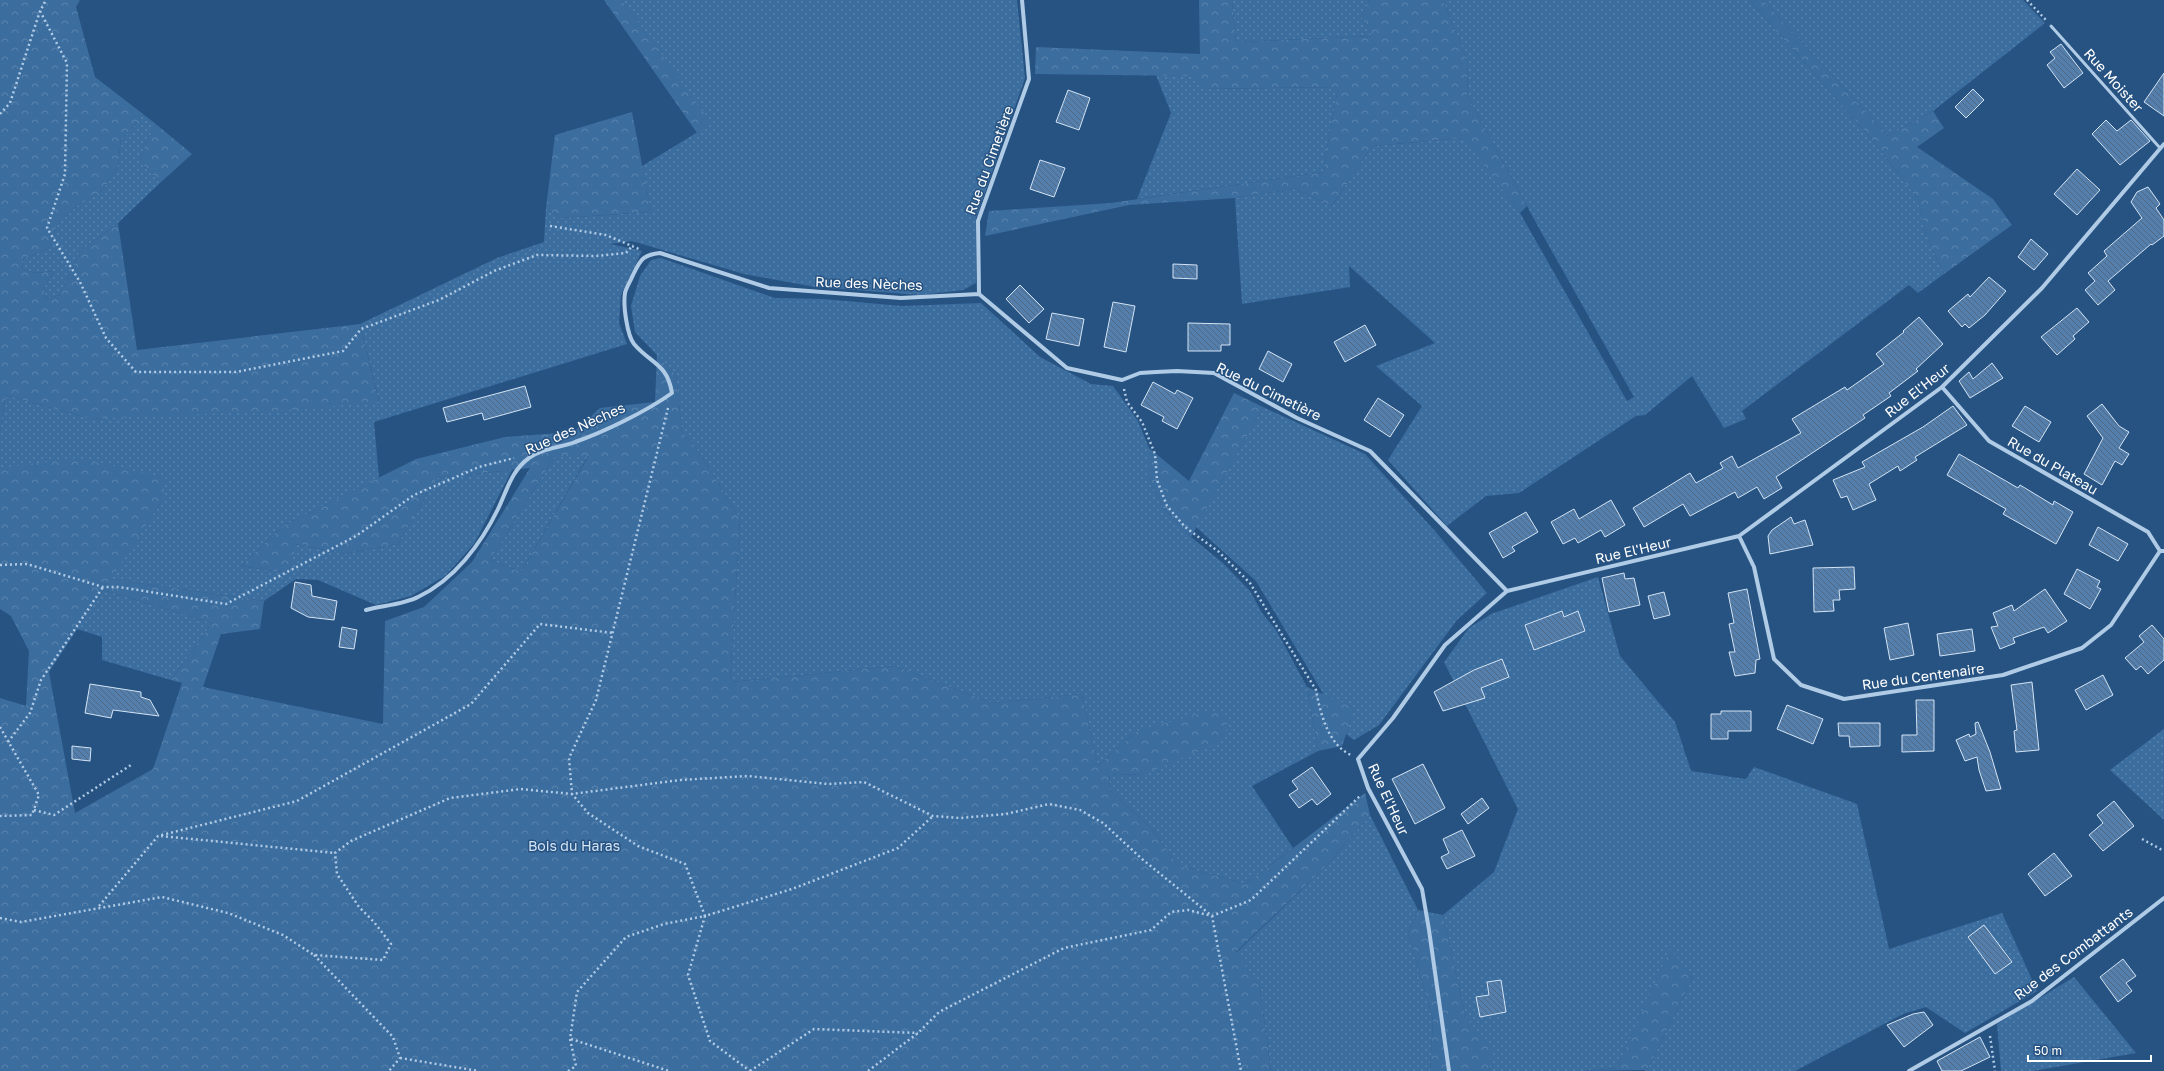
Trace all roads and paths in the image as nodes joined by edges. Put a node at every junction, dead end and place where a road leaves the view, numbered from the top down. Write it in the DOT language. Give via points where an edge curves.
graph roads {
  1 [pos="46,0"];
  2 [pos="1022,0"];
  3 [pos="2027,0"];
  4 [pos="40,11"];
  5 [pos="2051,26"];
  6 [pos="0,114"];
  7 [pos="2164,144"];
  8 [pos="2160,148"];
  9 [pos="550,226"];
  10 [pos="633,245"];
  11 [pos="648,254"];
  12 [pos="979,294"];
  13 [pos="1122,380"];
  14 [pos="1942,387"];
  15 [pos="672,393"];
  16 [pos="530,457"];
  17 [pos="1739,536"];
  18 [pos="2162,551"];
  19 [pos="0,565"];
  20 [pos="103,587"];
  21 [pos="1506,591"];
  22 [pos="366,610"];
  23 [pos="613,633"];
  24 [pos="0,727"];
  25 [pos="8,742"];
  26 [pos="1358,759"];
  27 [pos="131,765"];
  28 [pos="1368,788"];
  29 [pos="572,794"];
  30 [pos="34,810"];
  31 [pos="0,816"];
  32 [pos="933,816"];
  33 [pos="158,836"];
  34 [pos="2142,838"];
  35 [pos="2164,851"];
  36 [pos="335,853"];
  37 [pos="2164,898"];
  38 [pos="98,907"];
  39 [pos="705,916"];
  40 [pos="1212,916"];
  41 [pos="0,918"];
  42 [pos="314,955"];
  43 [pos="1988,1026"];
  44 [pos="918,1033"];
  45 [pos="570,1039"];
  46 [pos="400,1058"];
  47 [pos="576,1066"];
  48 [pos="389,1071"];
  49 [pos="479,1071"];
  50 [pos="568,1071"];
  51 [pos="575,1071"];
  52 [pos="669,1071"];
  53 [pos="749,1071"];
  54 [pos="868,1071"];
  55 [pos="1241,1071"];
  56 [pos="1449,1071"];
  57 [pos="1909,1071"];
  58 [pos="1995,1071"];
  1 -- 4 [label="path"];
  2 -- 12 [label="street, Rue du Cimetière" via="1030,79 978,221"];
  3 -- 5 [label="path"];
  4 -- 6 [label="path" via="10,103"];
  4 -- 10 [label="path" via="67,63 66,174 47,228 80,282 106,338 136,372 236,372 343,351 361,329 439,300 501,268 538,255 596,256 626,253"];
  5 -- 8 [label="lane, Rue Moister"];
  7 -- 8 [label="street, Rue El'Heur"];
  8 -- 14 [label="street, Rue El'Heur" via="2042,288"];
  9 -- 10 [label="path" via="606,235"];
  10 -- 11 [label="path"];
  11 -- 12 [label="street, Rue des Nèches" via="660,254 769,288 901,298"];
  11 -- 15 [label="street" via="640,261 625,292 625,313 633,343 663,370 669,379"];
  12 -- 13 [label="street" via="1066,368"];
  13 -- 21 [label="street, Rue du Cimetière" via="1140,373 1214,373 1297,418 1370,451"];
  13 -- 26 [label="path" via="1127,402 1142,422 1155,454 1157,480 1167,506 1185,527 1219,552 1250,583 1316,690 1320,710 1331,734 1346,753"];
  14 -- 17 [label="street, Rue El'Heur"];
  14 -- 18 [label="street, Rue du Plateau" via="1989,441 2148,532"];
  15 -- 16 [label="street, Rue des Nèches" via="575,442"];
  15 -- 23 [label="path"];
  16 -- 20 [label="path" via="516,457 479,467 414,495 356,536 226,604 119,587"];
  16 -- 22 [label="street, Rue des Nèches" via="514,472 497,510 477,544 452,575 418,598"];
  17 -- 18 [label="street, Rue du Centenaire" via="1754,568 1774,659 1801,685 1844,699 2003,675 2082,648 2111,625"];
  17 -- 21 [label="street, Rue El'Heur"];
  19 -- 20 [label="path" via="27,564"];
  20 -- 25 [label="path" via="40,680 30,713"];
  21 -- 26 [label="street, Rue El'Heur" via="1445,645 1393,718"];
  23 -- 29 [label="path" via="596,700 569,758"];
  23 -- 33 [label="path" via="540,624 471,704 297,801"];
  24 -- 25 [label="path"];
  25 -- 30 [label="path" via="39,795"];
  26 -- 28 [label="street, Rue El'Heur"];
  27 -- 30 [label="path" via="54,815"];
  28 -- 40 [label="path" via="1251,900"];
  28 -- 56 [label="street, Rue El'Heur" via="1422,888"];
  29 -- 32 [label="path" via="680,780 748,776 828,784 864,782"];
  29 -- 36 [label="path" via="521,789 450,798 351,841"];
  29 -- 39 [label="path" via="588,813 638,846 685,864"];
  30 -- 31 [label="path" via="32,815"];
  32 -- 39 [label="path" via="898,848 792,889"];
  32 -- 40 [label="path" via="960,818 1006,814 1049,804 1080,810 1103,823 1165,879"];
  33 -- 36 [label="path"];
  33 -- 38 [label="path"];
  34 -- 35 [label="path"];
  36 -- 42 [label="path" via="337,874 359,907 390,944 383,960"];
  37 -- 43 [label="street, Rue des Combattants" via="2032,1001"];
  38 -- 41 [label="path" via="21,922"];
  38 -- 42 [label="path" via="162,897 228,913 282,935"];
  39 -- 45 [label="path" via="664,924 626,937 577,992"];
  39 -- 53 [label="path" via="688,975 710,1041"];
  40 -- 44 [label="path" via="1188,910 1171,912 1151,930 1064,948 939,1012"];
  40 -- 55 [label="path"];
  42 -- 46 [label="path" via="393,1037"];
  43 -- 57 [label="street, Rue des Combattants"];
  43 -- 58 [label="path"];
  44 -- 53 [label="path" via="814,1029"];
  44 -- 54 [label="path"];
  45 -- 47 [label="path"];
  45 -- 52 [label="path"];
  46 -- 48 [label="path"];
  46 -- 49 [label="path"];
  47 -- 50 [label="path"];
  47 -- 51 [label="path"];
}
